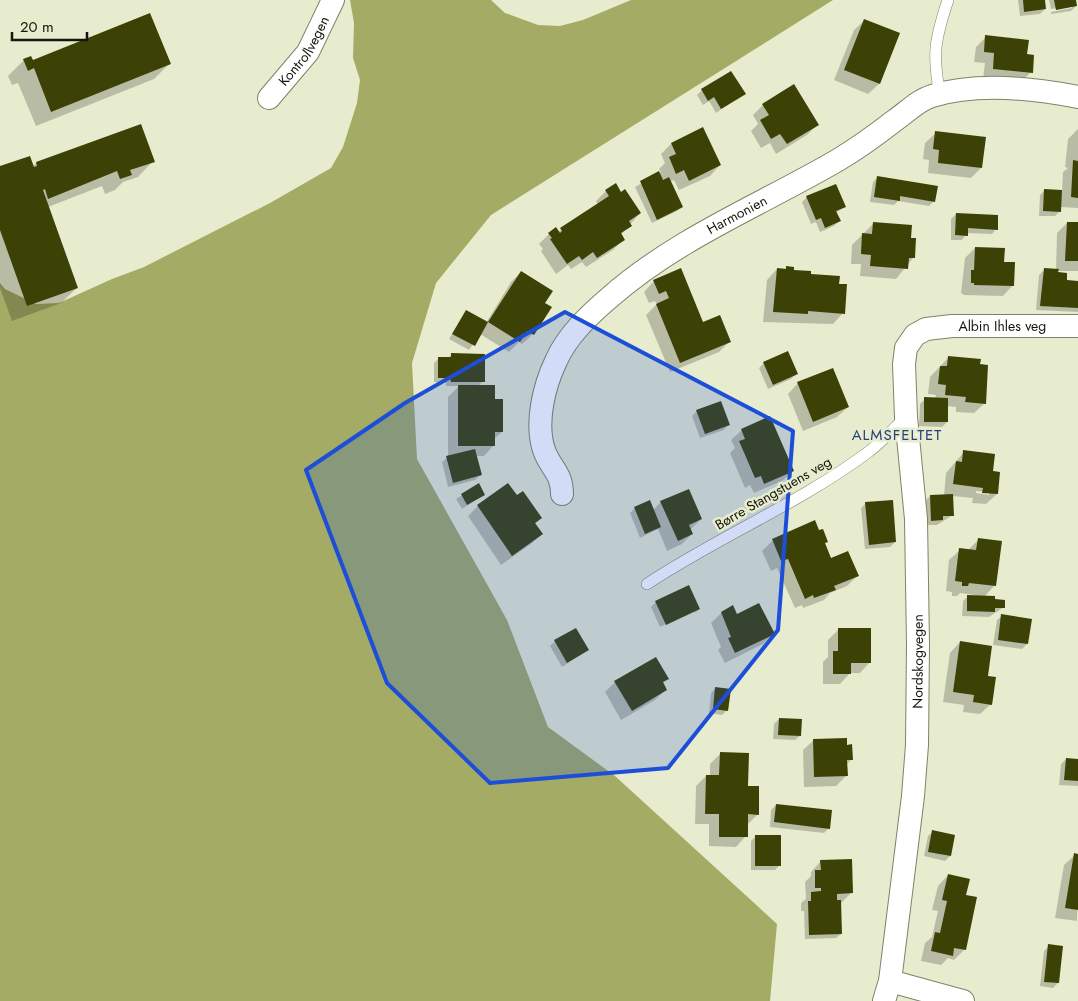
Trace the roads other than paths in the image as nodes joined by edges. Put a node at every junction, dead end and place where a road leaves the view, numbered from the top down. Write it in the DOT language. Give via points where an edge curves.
graph roads {
  1 [pos="333,0"];
  2 [pos="948,0"];
  3 [pos="940,95"];
  4 [pos="1078,97"];
  5 [pos="269,98"];
  6 [pos="1078,326"];
  7 [pos="926,329"];
  8 [pos="906,417"];
  9 [pos="562,494"];
  10 [pos="647,584"];
  11 [pos="887,991"];
  12 [pos="963,1001"];
  1 -- 5 [label="street, Kontrollvegen" via="308,52"];
  2 -- 3 [label="lane" via="934,53"];
  3 -- 4 [label="street, Harmonien" via="979,88"];
  3 -- 9 [label="street, Harmonien" via="919,102 838,160 694,236 634,276 588,316 555,362 542,412 540,432 544,451 562,482"];
  6 -- 7 [label="street, Albin Ihles veg"];
  7 -- 8 [label="street, Nordskogvegen" via="915,335 906,348"];
  8 -- 10 [label="lane, Børre Stangstuens veg" via="868,452 832,476"];
  8 -- 11 [label="street, Nordskogvegen" via="916,519 917,745"];
  11 -- 12 [label="street"];
}
